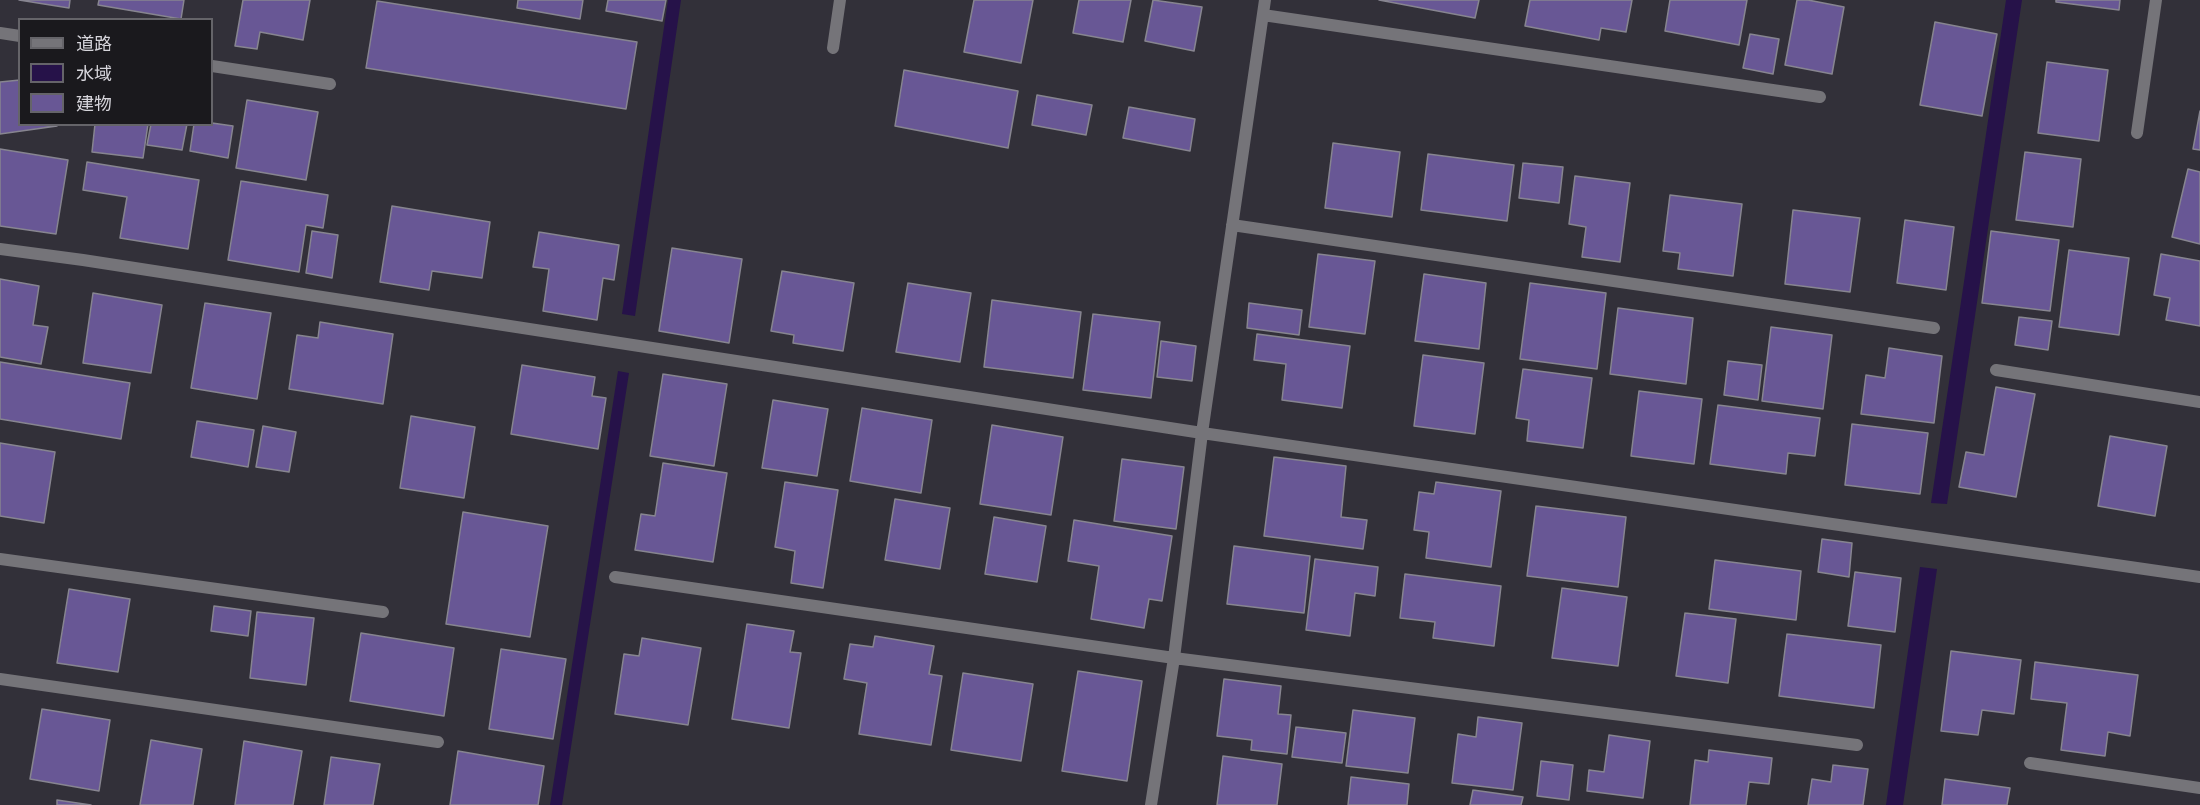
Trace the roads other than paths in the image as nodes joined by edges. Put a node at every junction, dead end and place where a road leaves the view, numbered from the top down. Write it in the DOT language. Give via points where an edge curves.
graph roads {
  1 [pos="840,0"];
  2 [pos="1265,0"];
  3 [pos="2156,0"];
  4 [pos="1263,15"];
  5 [pos="0,33"];
  6 [pos="18,36"];
  7 [pos="833,48"];
  8 [pos="213,66"];
  9 [pos="330,84"];
  10 [pos="1820,97"];
  11 [pos="2137,133"];
  12 [pos="1232,225"];
  13 [pos="0,249"];
  14 [pos="1934,328"];
  15 [pos="1996,370"];
  16 [pos="2200,402"];
  17 [pos="1202,433"];
  18 [pos="0,559"];
  19 [pos="615,577"];
  20 [pos="2200,577"];
  21 [pos="383,612"];
  22 [pos="1174,658"];
  23 [pos="0,679"];
  24 [pos="438,742"];
  25 [pos="1857,745"];
  26 [pos="2030,763"];
  27 [pos="2200,788"];
  28 [pos="1151,805"];
  1 -- 7 [label="street"];
  2 -- 4 [label="street"];
  3 -- 11 [label="street"];
  4 -- 10 [label="street"];
  4 -- 12 [label="street"];
  5 -- 6 [label="street"];
  8 -- 9 [label="street"];
  12 -- 14 [label="street"];
  12 -- 17 [label="street"];
  13 -- 17 [label="street"];
  15 -- 16 [label="street"];
  17 -- 20 [label="street"];
  17 -- 22 [label="street"];
  18 -- 21 [label="street"];
  19 -- 22 [label="street"];
  22 -- 25 [label="street"];
  22 -- 28 [label="street"];
  23 -- 24 [label="street"];
  26 -- 27 [label="street"];
}
